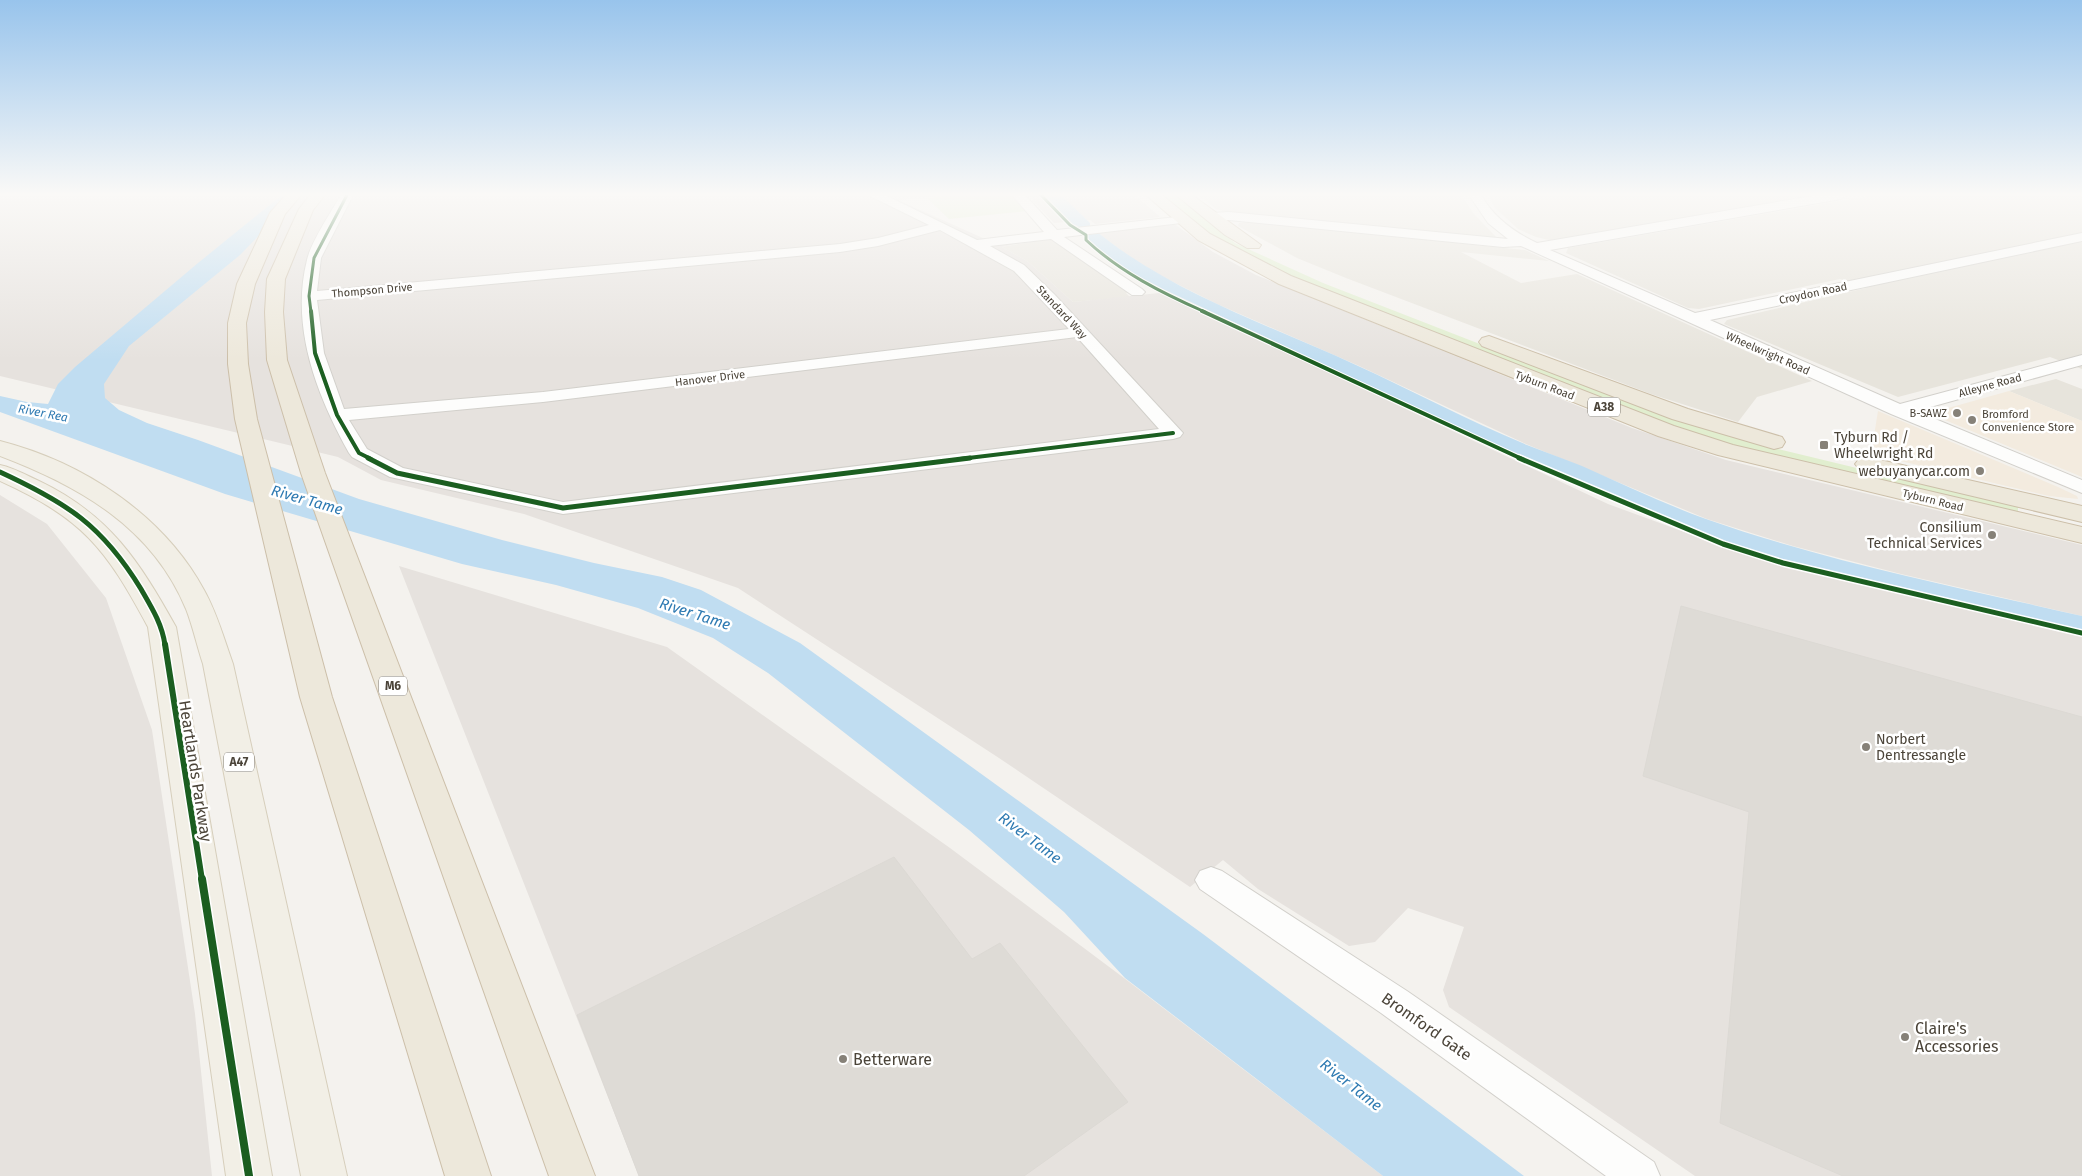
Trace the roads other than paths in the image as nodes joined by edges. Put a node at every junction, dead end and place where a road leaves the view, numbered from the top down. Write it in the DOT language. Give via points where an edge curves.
graph roads {
  1 [pos="261,250"];
  2 [pos="288,250"];
  3 [pos="318,250"];
  4 [pos="819,250"];
  5 [pos="987,250"];
  6 [pos="1076,250"];
  7 [pos="1227,250"];
  8 [pos="1262,250"];
  9 [pos="1540,250"];
  10 [pos="2021,250"];
  11 [pos="1137,292"];
  12 [pos="309,296"];
  13 [pos="1691,319"];
  14 [pos="1081,332"];
  15 [pos="2082,360"];
  16 [pos="1898,410"];
  17 [pos="337,415"];
  18 [pos="1791,446"];
  19 [pos="0,448"];
  20 [pos="1849,460"];
  21 [pos="0,472"];
  22 [pos="2080,487"];
  23 [pos="2082,514"];
  24 [pos="2082,535"];
  25 [pos="1211,880"];
  26 [pos="249,1176"];
  27 [pos="324,1176"];
  28 [pos="468,1176"];
  29 [pos="572,1176"];
  30 [pos="1640,1176"];
  1 -- 28 [label="highway" via="246,284 237,323 238,364 246,419 316,697"];
  2 -- 29 [label="highway, M6" via="276,279 277,360 313,473"];
  3 -- 12 [label="street" via="314,258"];
  4 -- 12 [label="street, Thompson Drive"];
  5 -- 14 [label="street, Standard Way" via="1019,268"];
  6 -- 11 [label="street"];
  7 -- 24 [label="highway, Tyburn Road / A38" via="1285,280 1666,432 1726,450"];
  8 -- 18 [label="highway, Tyburn Road / A38" via="1387,303 1680,414"];
  9 -- 13 [label="street, Wheelwright Road"];
  10 -- 13 [label="street, Croydon Road"];
  12 -- 17 [label="street" via="316,353"];
  13 -- 16 [label="street, Wheelwright Road"];
  14 -- 17 [label="street, Hanover Drive" via="553,396"];
  14 -- 17 [label="street, Standard Way" via="1173,433 563,508 397,473 359,453"];
  15 -- 16 [label="street, Alleyne Road"];
  16 -- 22 [label="street, Wheelwright Road"];
  19 -- 27 [label="main road, A47" via="62,472 103,496 140,525 173,563 200,608 218,664"];
  20 -- 23 [label="highway, Tyburn Road"];
  21 -- 26 [label="main road, Heartlands Parkway" via="72,509 101,535 134,575 162,627"];
  25 -- 30 [label="street, Bromford Gate" via="1394,1002"];
}
